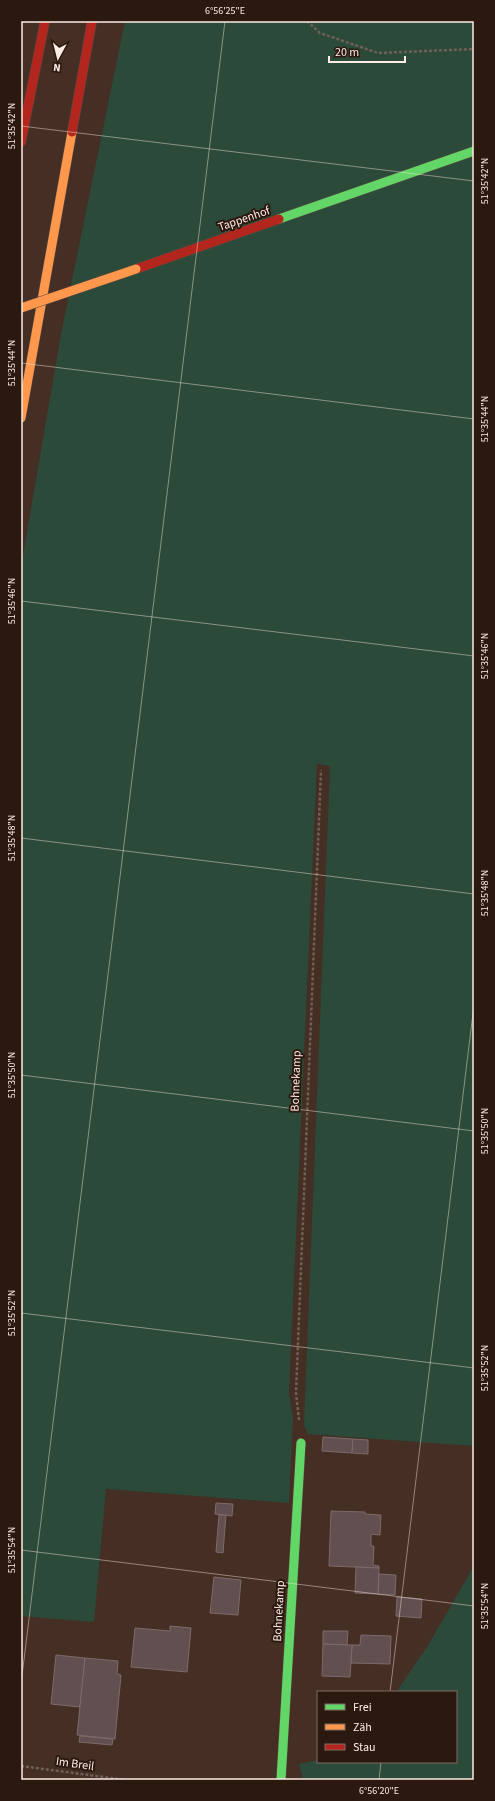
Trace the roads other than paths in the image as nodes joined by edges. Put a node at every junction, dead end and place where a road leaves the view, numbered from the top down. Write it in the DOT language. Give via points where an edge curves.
graph roads {
  1 [pos="45,21"];
  2 [pos="92,21"];
  3 [pos="21,142"];
  4 [pos="474,151"];
  5 [pos="21,308"];
  6 [pos="21,418"];
  7 [pos="301,1443"];
  8 [pos="281,1780"];
  1 -- 3 [label="main road"];
  2 -- 6 [label="main road"];
  4 -- 5 [label="main road, Tappenhof, bridge"];
  7 -- 8 [label="main road, Bohnekamp"];
}
